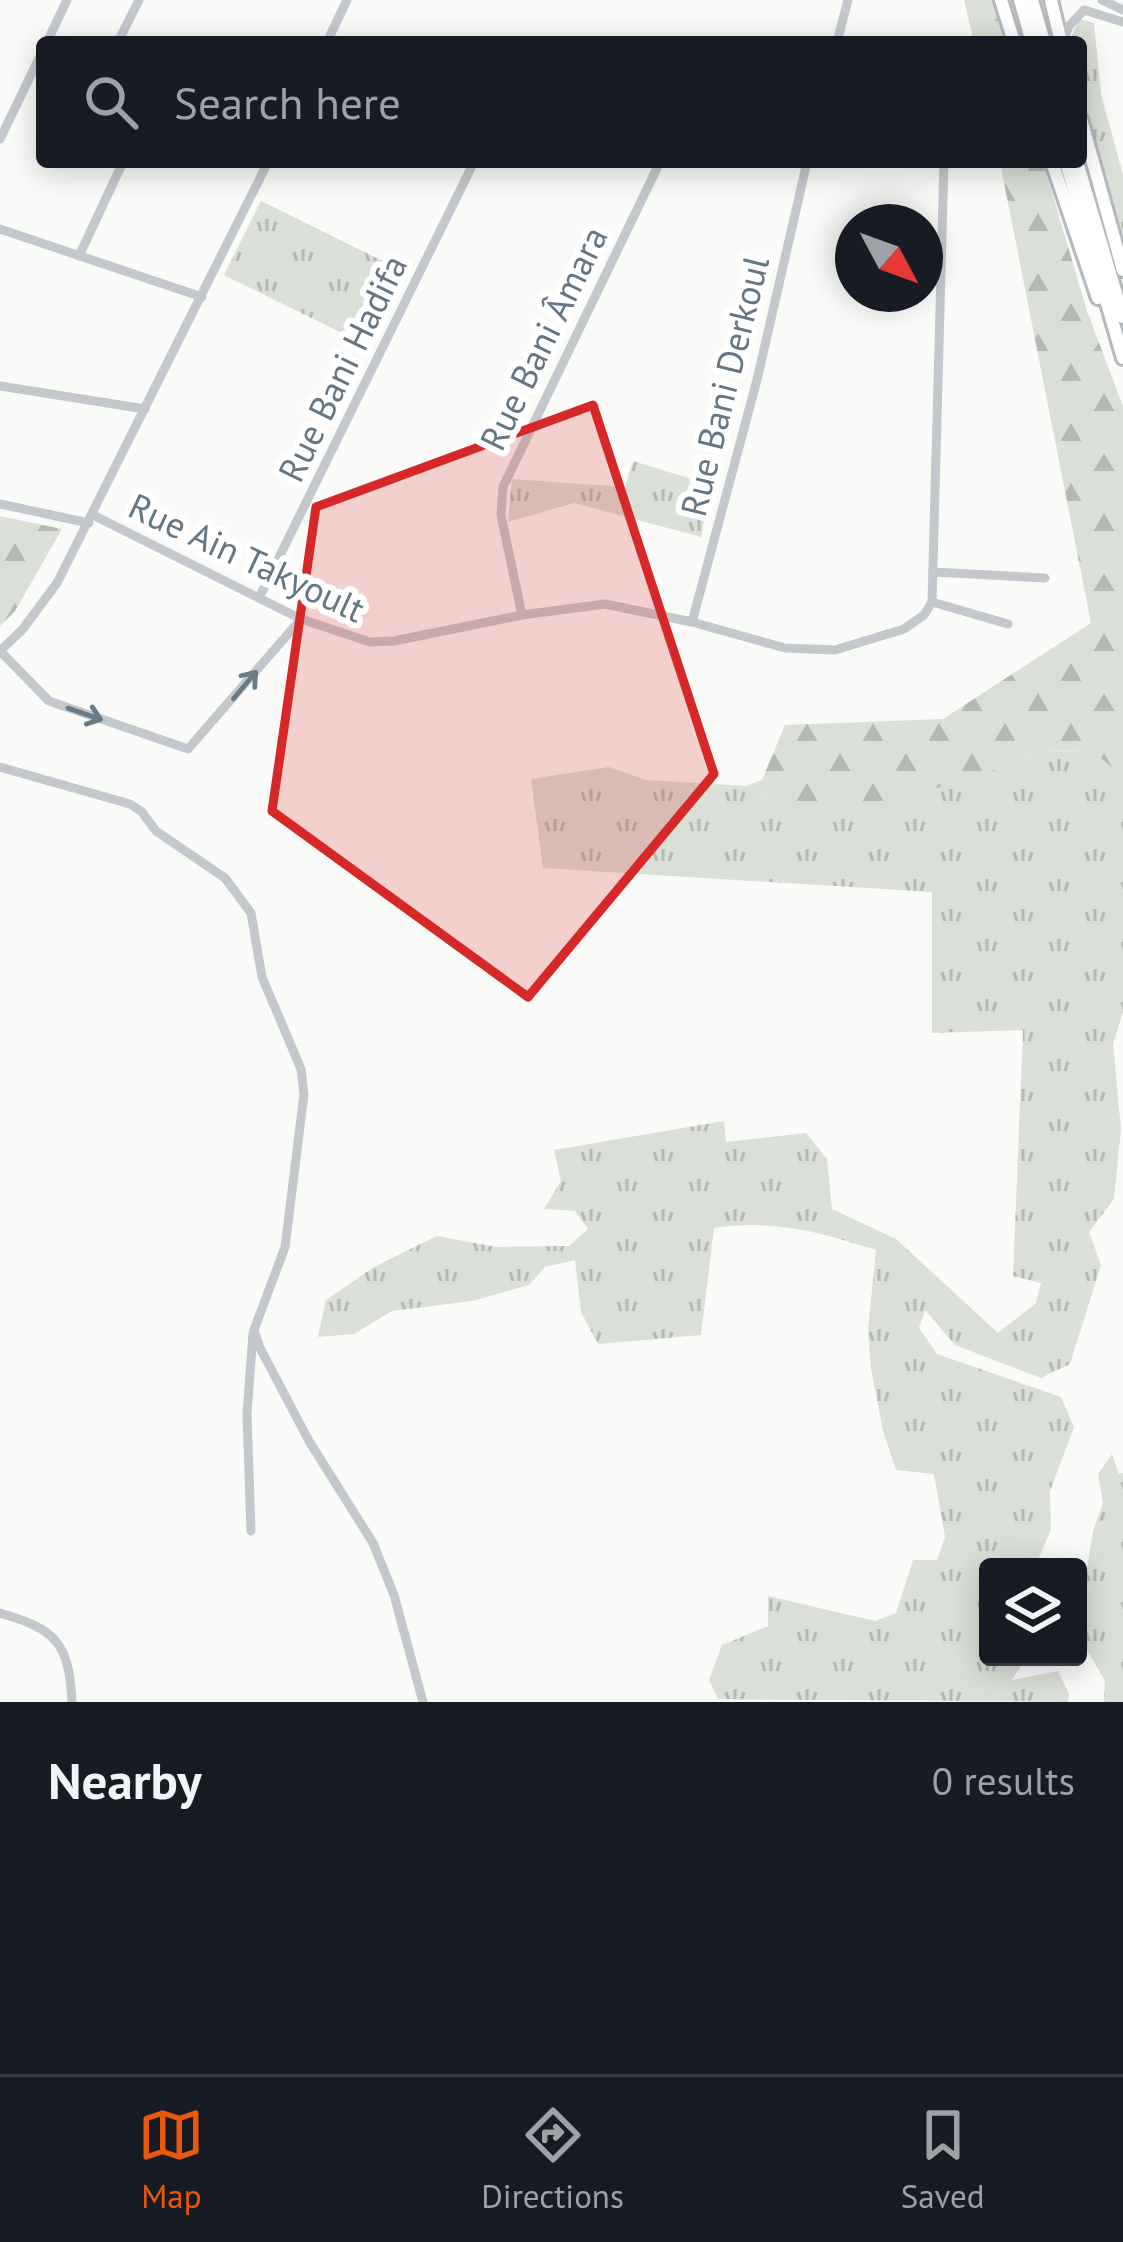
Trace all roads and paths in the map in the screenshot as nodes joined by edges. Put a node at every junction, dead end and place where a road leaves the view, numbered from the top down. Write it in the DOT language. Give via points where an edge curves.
graph roads {
  1 [pos="67,0"];
  2 [pos="139,0"];
  3 [pos="347,0"];
  4 [pos="848,0"];
  5 [pos="1001,0"];
  6 [pos="1020,0"];
  7 [pos="1032,0"];
  8 [pos="1051,0"];
  9 [pos="1084,0"];
  10 [pos="1102,0"];
  11 [pos="1123,16"];
  12 [pos="50,36"];
  13 [pos="121,36"];
  14 [pos="330,36"];
  15 [pos="839,36"];
  16 [pos="1012,36"];
  17 [pos="1030,36"];
  18 [pos="1042,36"];
  19 [pos="1060,36"];
  20 [pos="1065,36"];
  21 [pos="36,64"];
  22 [pos="0,139"];
  23 [pos="1087,141"];
  24 [pos="120,168"];
  25 [pos="265,168"];
  26 [pos="471,168"];
  27 [pos="656,168"];
  28 [pos="806,168"];
  29 [pos="944,168"];
  30 [pos="1054,168"];
  31 [pos="1068,168"];
  32 [pos="1079,168"];
  33 [pos="0,229"];
  34 [pos="79,256"];
  35 [pos="1123,270"];
  36 [pos="202,297"];
  37 [pos="1117,319"];
  38 [pos="1123,358"];
  39 [pos="0,386"];
  40 [pos="145,410"];
  41 [pos="0,504"];
  42 [pos="91,519"];
  43 [pos="933,572"];
  44 [pos="1046,578"];
  45 [pos="259,598"];
  46 [pos="932,602"];
  47 [pos="522,615"];
  48 [pos="301,619"];
  49 [pos="692,622"];
  50 [pos="1008,624"];
  51 [pos="0,651"];
  52 [pos="0,766"];
  53 [pos="254,1330"];
  54 [pos="251,1531"];
  55 [pos="0,1612"];
  56 [pos="72,1702"];
  57 [pos="423,1702"];
  1 -- 12 [label="street"];
  2 -- 13 [label="street"];
  3 -- 14 [label="street"];
  4 -- 15 [label="street"];
  5 -- 16 [label="highway"];
  6 -- 17 [label="highway"];
  7 -- 18 [label="highway"];
  8 -- 19 [label="highway"];
  9 -- 11 [label="street"];
  10 -- 11 [label="street"];
  11 -- 20 [label="street" via="1084,10"];
  21 -- 22 [label="street"];
  23 -- 35 [label="highway"];
  24 -- 34 [label="street"];
  25 -- 36 [label="street"];
  26 -- 45 [label="street, Rue Bani Hadifa"];
  27 -- 47 [label="street, Rue Bani Âmara" via="502,487"];
  28 -- 49 [label="street, Rue Bani Derkoul"];
  29 -- 43 [label="street"];
  30 -- 37 [label="highway" via="1090,279"];
  31 -- 37 [label="highway"];
  32 -- 37 [label="highway"];
  33 -- 34 [label="street"];
  34 -- 36 [label="street"];
  36 -- 40 [label="street"];
  37 -- 38 [label="highway"];
  39 -- 40 [label="street"];
  40 -- 42 [label="street"];
  41 -- 42 [label="street, Rue Ain Takyoult"];
  42 -- 45 [label="street, Rue Ain Takyoult"];
  42 -- 51 [label="street" via="47,597"];
  43 -- 44 [label="street"];
  43 -- 46 [label="street"];
  45 -- 48 [label="street, Rue Ain Takyoult"];
  46 -- 49 [label="street, Rue Ain Takyoult" via="904,629 835,650 785,648"];
  46 -- 50 [label="street"];
  47 -- 48 [label="street, Rue Ain Takyoult" via="370,643"];
  47 -- 49 [label="street, Rue Ain Takyoult" via="605,604"];
  51 -- 48 [label="street, one-way" via="49,701 186,749"];
  52 -- 53 [label="street" via="136,808 156,831 218,871 251,913 262,977 304,1094 285,1247"];
  53 -- 54 [label="street"];
  53 -- 57 [label="street" via="309,1442 373,1543"];
  55 -- 56 [label="street" via="49,1632 68,1658"];
}
